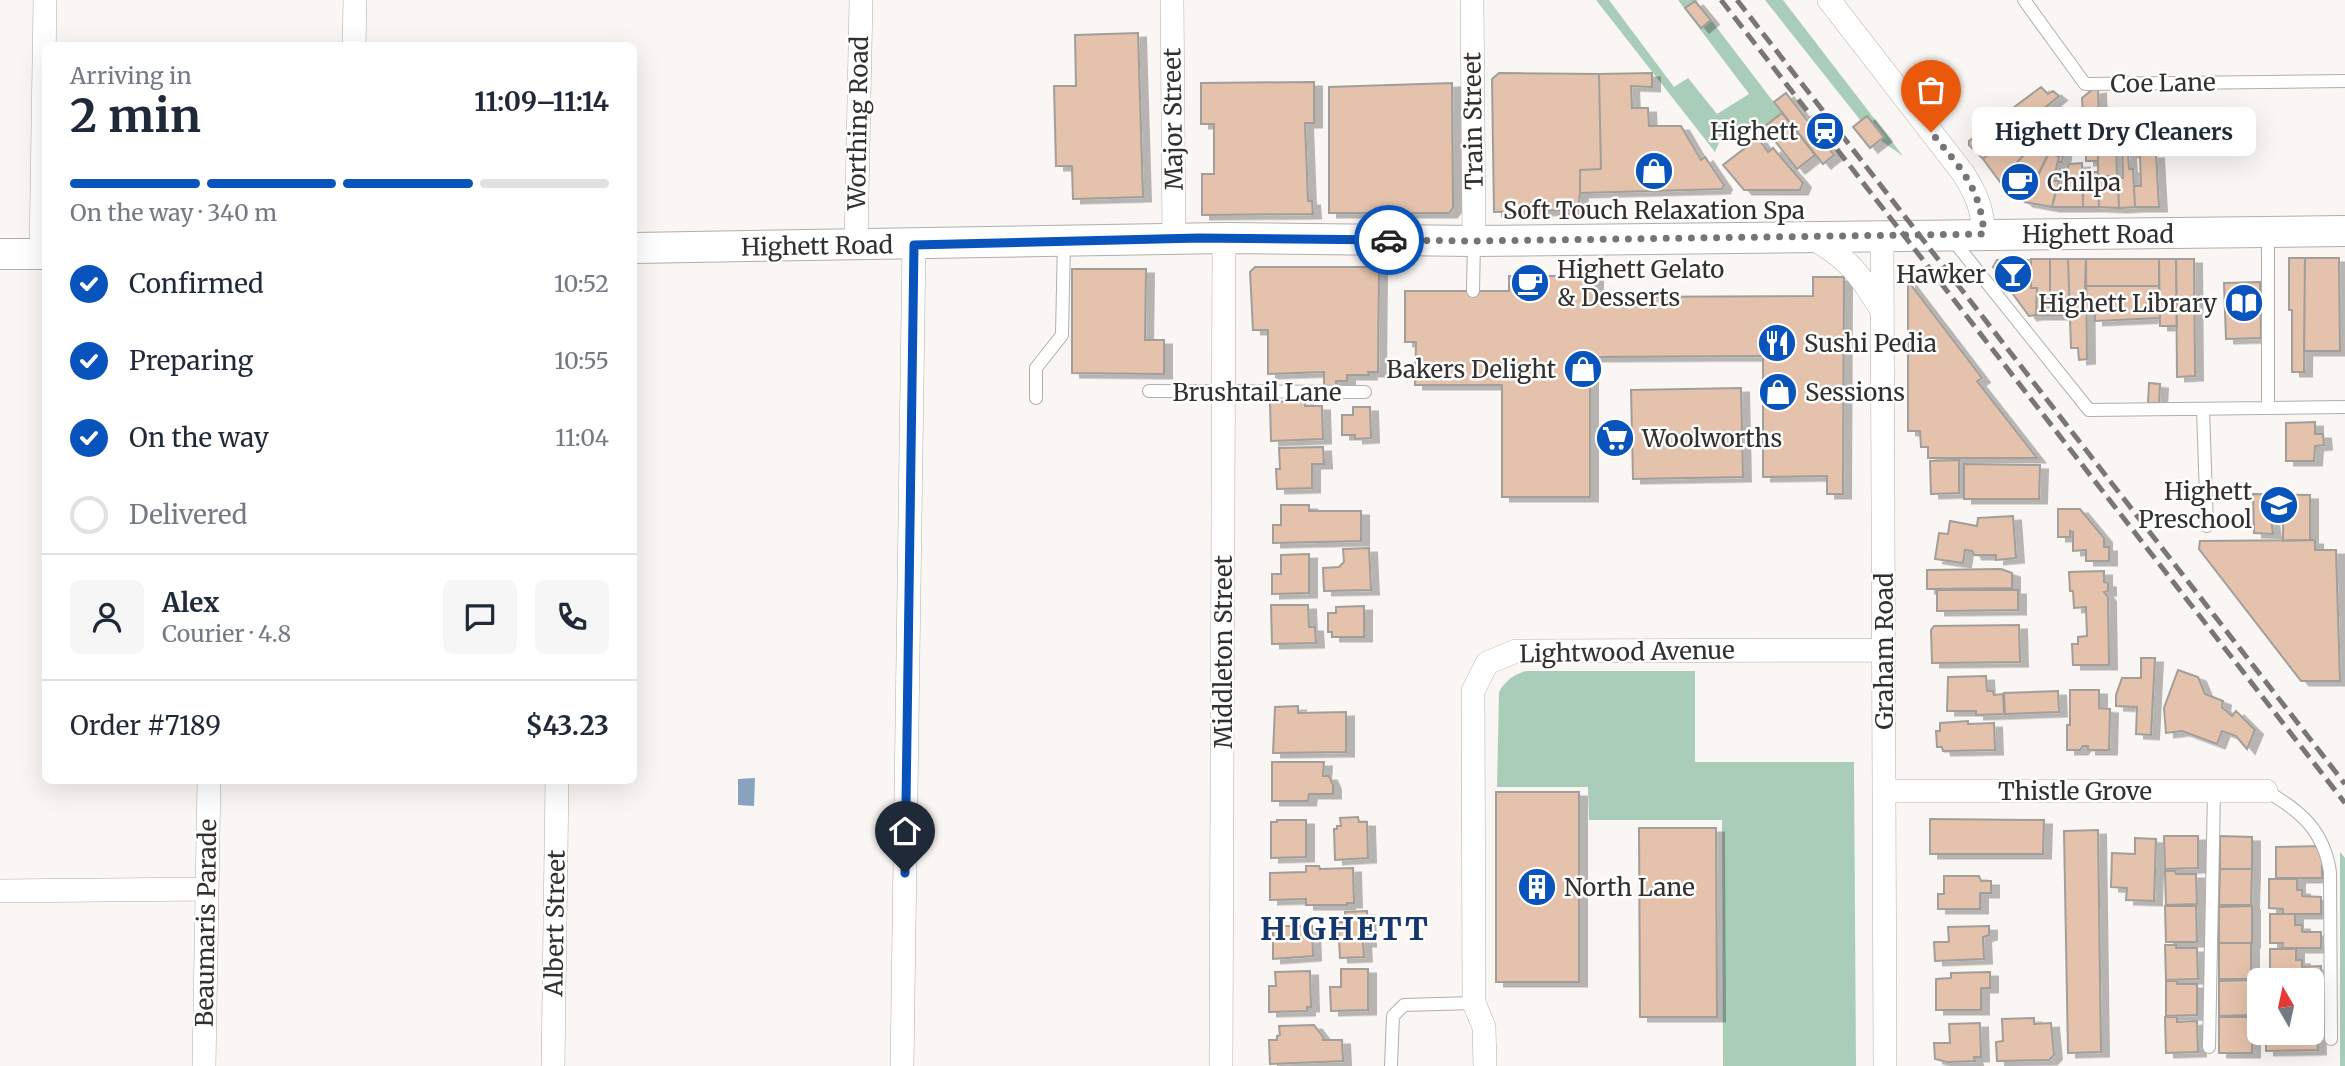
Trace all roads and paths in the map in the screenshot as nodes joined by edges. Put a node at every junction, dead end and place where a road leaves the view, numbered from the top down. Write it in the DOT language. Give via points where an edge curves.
graph roads {
  1 [pos="45,0"];
  2 [pos="355,0"];
  3 [pos="861,0"];
  4 [pos="1172,0"];
  5 [pos="1472,0"];
  6 [pos="1829,0"];
  7 [pos="2024,0"];
  8 [pos="45,42"];
  9 [pos="354,42"];
  10 [pos="2345,81"];
  11 [pos="2345,231"];
  12 [pos="2268,232"];
  13 [pos="1984,234"];
  14 [pos="1949,235"];
  15 [pos="1811,237"];
  16 [pos="1882,237"];
  17 [pos="1174,238"];
  18 [pos="1224,238"];
  19 [pos="1475,241"];
  20 [pos="1064,242"];
  21 [pos="914,245"];
  22 [pos="856,246"];
  23 [pos="637,248"];
  24 [pos="0,254"];
  25 [pos="42,254"];
  26 [pos="1473,291"];
  27 [pos="1882,311"];
  28 [pos="1149,391"];
  29 [pos="1224,391"];
  30 [pos="1366,392"];
  31 [pos="1036,398"];
  32 [pos="2345,407"];
  33 [pos="2203,408"];
  34 [pos="2268,408"];
  35 [pos="2207,526"];
  36 [pos="1884,650"];
  37 [pos="209,784"];
  38 [pos="557,784"];
  39 [pos="1885,790"];
  40 [pos="2214,791"];
  41 [pos="2266,791"];
  42 [pos="207,889"];
  43 [pos="0,891"];
  44 [pos="1474,1003"];
  45 [pos="2331,1039"];
  46 [pos="2209,1047"];
  47 [pos="204,1066"];
  48 [pos="553,1066"];
  49 [pos="902,1066"];
  50 [pos="1222,1066"];
  51 [pos="1391,1066"];
  52 [pos="1485,1066"];
  53 [pos="1885,1066"];
  1 -- 8 [label="street"];
  2 -- 9 [label="street"];
  3 -- 22 [label="street, Worthing Road"];
  4 -- 17 [label="street, Major Street"];
  5 -- 19 [label="street, Train Street"];
  6 -- 13 [label="street" via="1964,173 1976,193"];
  7 -- 10 [label="lane, Coe Lane" via="2085,84"];
  11 -- 12 [label="street, Highett Road"];
  12 -- 13 [label="street, Highett Road"];
  12 -- 34 [label="lane"];
  13 -- 14 [label="street, Highett Road"];
  14 -- 16 [label="street, Highett Road"];
  14 -- 33 [label="lane" via="2089,410"];
  15 -- 16 [label="street, Highett Road"];
  15 -- 19 [label="street, Highett Road"];
  15 -- 27 [label="street" via="1854,268"];
  16 -- 27 [label="street, Graham Road"];
  17 -- 18 [label="street, Highett Road"];
  17 -- 20 [label="street, Highett Road"];
  18 -- 19 [label="street, Highett Road"];
  18 -- 29 [label="street, Middleton Street"];
  19 -- 26 [label="lane"];
  20 -- 21 [label="street, Highett Road"];
  20 -- 31 [label="lane" via="1062,335 1036,368"];
  21 -- 22 [label="street, Highett Road"];
  21 -- 49 [label="street"];
  22 -- 23 [label="street, Highett Road"];
  24 -- 25 [label="street"];
  27 -- 36 [label="street, Graham Road"];
  28 -- 29 [label="lane, Brushtail Lane"];
  29 -- 30 [label="lane, Brushtail Lane"];
  29 -- 50 [label="street, Middleton Street"];
  32 -- 34 [label="lane"];
  33 -- 34 [label="lane"];
  33 -- 35 [label="lane"];
  36 -- 39 [label="street, Graham Road"];
  36 -- 44 [label="street, Lightwood Avenue" via="1516,651 1487,663 1474,691"];
  37 -- 42 [label="street, Beaumaris Parade"];
  38 -- 48 [label="street, Albert Street"];
  39 -- 40 [label="street, Thistle Grove"];
  39 -- 53 [label="street, Graham Road"];
  40 -- 41 [label="street, Thistle Grove"];
  40 -- 46 [label="lane"];
  41 -- 45 [label="lane" via="2311,825 2327,856"];
  42 -- 43 [label="street"];
  42 -- 47 [label="street, Beaumaris Parade"];
  44 -- 51 [label="lane" via="1404,1005 1393,1016"];
  44 -- 52 [label="street, Lightwood Avenue" via="1485,1027"];
}
